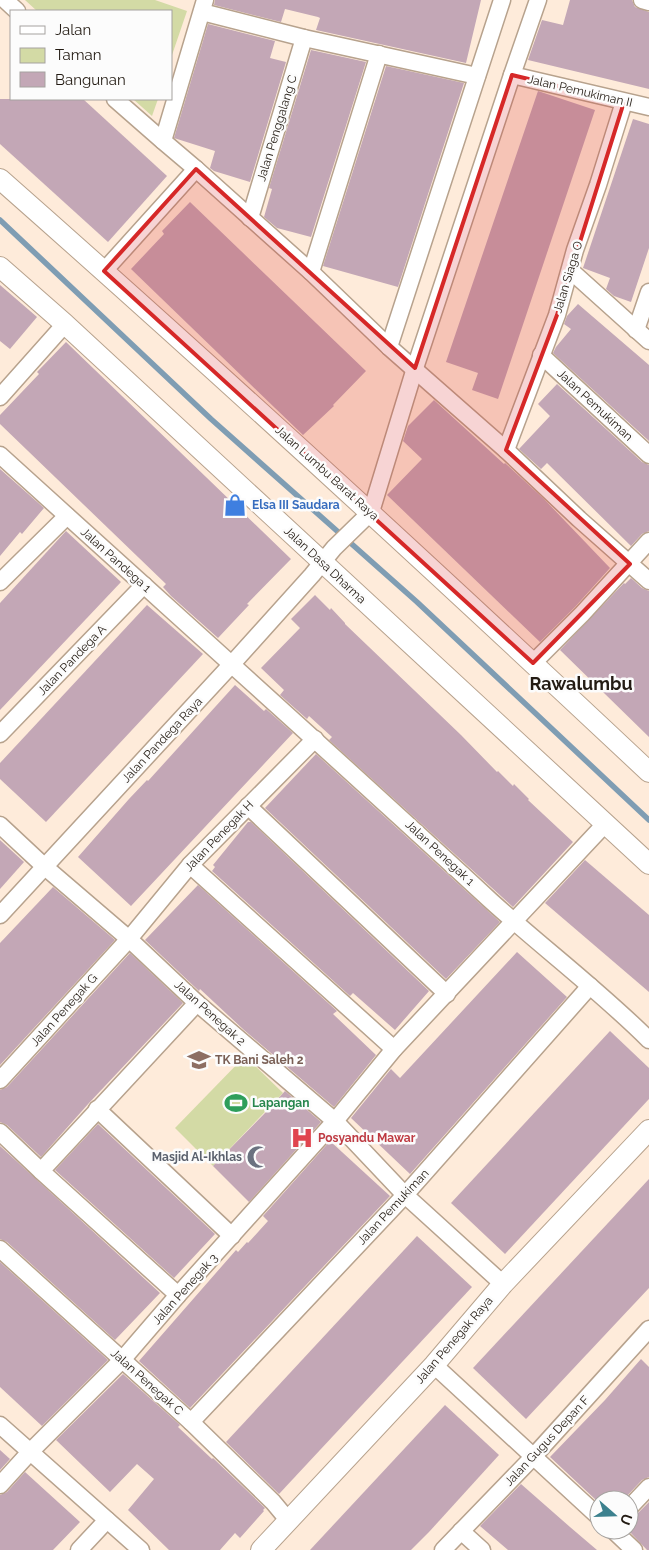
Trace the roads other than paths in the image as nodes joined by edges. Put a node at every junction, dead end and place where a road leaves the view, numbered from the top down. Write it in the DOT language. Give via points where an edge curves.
graph roads {
  1 [pos="5,0"];
  2 [pos="502,0"];
  3 [pos="538,0"];
  4 [pos="642,0"];
  5 [pos="649,2"];
  6 [pos="203,6"];
  7 [pos="16,10"];
  8 [pos="304,38"];
  9 [pos="379,54"];
  10 [pos="512,75"];
  11 [pos="477,76"];
  12 [pos="116,100"];
  13 [pos="624,102"];
  14 [pos="649,107"];
  15 [pos="162,141"];
  16 [pos="196,168"];
  17 [pos="0,179"];
  18 [pos="250,218"];
  19 [pos="0,267"];
  20 [pos="104,270"];
  21 [pos="570,270"];
  22 [pos="311,272"];
  23 [pos="649,292"];
  24 [pos="65,324"];
  25 [pos="636,330"];
  26 [pos="649,342"];
  27 [pos="389,347"];
  28 [pos="541,355"];
  29 [pos="415,368"];
  30 [pos="0,397"];
  31 [pos="506,450"];
  32 [pos="649,454"];
  33 [pos="0,455"];
  34 [pos="67,516"];
  35 [pos="364,518"];
  36 [pos="649,542"];
  37 [pos="329,556"];
  38 [pos="630,564"];
  39 [pos="649,581"];
  40 [pos="0,582"];
  41 [pos="144,585"];
  42 [pos="532,663"];
  43 [pos="231,665"];
  44 [pos="0,734"];
  45 [pos="315,739"];
  46 [pos="649,772"];
  47 [pos="248,806"];
  48 [pos="605,824"];
  49 [pos="0,825"];
  50 [pos="649,864"];
  51 [pos="190,865"];
  52 [pos="45,867"];
  53 [pos="0,915"];
  54 [pos="514,922"];
  55 [pos="129,939"];
  56 [pos="590,986"];
  57 [pos="447,994"];
  58 [pos="197,1003"];
  59 [pos="649,1040"];
  60 [pos="394,1050"];
  61 [pos="0,1080"];
  62 [pos="97,1109"];
  63 [pos="335,1121"];
  64 [pos="649,1130"];
  65 [pos="0,1132"];
  66 [pos="41,1171"];
  67 [pos="405,1195"];
  68 [pos="232,1236"];
  69 [pos="0,1249"];
  70 [pos="503,1284"];
  71 [pos="178,1295"];
  72 [pos="649,1329"];
  73 [pos="122,1360"];
  74 [pos="434,1365"];
  75 [pos="191,1422"];
  76 [pos="0,1425"];
  77 [pos="30,1452"];
  78 [pos="533,1457"];
  79 [pos="0,1485"];
  80 [pos="649,1487"];
  81 [pos="639,1498"];
  82 [pos="589,1508"];
  83 [pos="107,1520"];
  84 [pos="288,1520"];
  85 [pos="461,1531"];
  86 [pos="624,1540"];
  87 [pos="79,1550"];
  88 [pos="141,1550"];
  89 [pos="261,1550"];
  90 [pos="443,1550"];
  91 [pos="482,1550"];
  92 [pos="634,1550"];
  1 -- 7 [label="street"];
  2 -- 11 [label="street"];
  3 -- 10 [label="street"];
  4 -- 5 [label="street"];
  6 -- 8 [label="street"];
  6 -- 15 [label="street"];
  8 -- 9 [label="street"];
  8 -- 18 [label="street, Jalan Penggalang C"];
  9 -- 11 [label="street"];
  9 -- 22 [label="street"];
  10 -- 13 [label="street, Jalan Pemukiman II"];
  10 -- 29 [label="street"];
  11 -- 27 [label="street"];
  12 -- 15 [label="street"];
  13 -- 14 [label="street, Jalan Pemukiman II"];
  13 -- 21 [label="street, Jalan Siaga O"];
  15 -- 16 [label="street"];
  16 -- 18 [label="street"];
  16 -- 20 [label="street"];
  17 -- 20 [label="street, Jalan Lumbu Barat Raya"];
  18 -- 22 [label="street"];
  19 -- 24 [label="street, Jalan Dasa Dharma"];
  20 -- 35 [label="street, Jalan Lumbu Barat Raya"];
  21 -- 25 [label="street"];
  21 -- 28 [label="street, Jalan Siaga O"];
  22 -- 27 [label="street"];
  23 -- 25 [label="street"];
  24 -- 30 [label="street"];
  24 -- 37 [label="street, Jalan Dasa Dharma"];
  25 -- 26 [label="street"];
  27 -- 29 [label="street"];
  28 -- 31 [label="street, Jalan Siaga O"];
  28 -- 32 [label="street, Jalan Pemukiman"];
  29 -- 31 [label="street"];
  29 -- 35 [label="street"];
  31 -- 38 [label="street"];
  33 -- 34 [label="street, Jalan Pandega 1"];
  34 -- 40 [label="street"];
  34 -- 41 [label="street, Jalan Pandega 1"];
  35 -- 37 [label="street, Jalan Pandega Raya"];
  35 -- 42 [label="street, Jalan Lumbu Barat Raya"];
  36 -- 38 [label="street"];
  37 -- 43 [label="street, Jalan Pandega Raya"];
  37 -- 48 [label="street, Jalan Dasa Dharma"];
  38 -- 39 [label="street"];
  38 -- 42 [label="street"];
  41 -- 43 [label="street, Jalan Pandega 1"];
  41 -- 44 [label="street, Jalan Pandega A"];
  42 -- 46 [label="street, Jalan Lumbu Barat Raya"];
  43 -- 45 [label="street, Jalan Penegak 1"];
  43 -- 52 [label="street, Jalan Pandega Raya"];
  45 -- 47 [label="street, Jalan Penegak H"];
  45 -- 54 [label="street, Jalan Penegak 1"];
  47 -- 51 [label="street, Jalan Penegak H"];
  47 -- 57 [label="street"];
  48 -- 50 [label="street, Jalan Dasa Dharma"];
  48 -- 54 [label="street, Jalan Penegak 3"];
  49 -- 52 [label="street, Jalan Penegak 2"];
  51 -- 55 [label="street, Jalan Penegak H"];
  51 -- 60 [label="street"];
  52 -- 53 [label="street, Jalan Pandega Raya"];
  52 -- 55 [label="street, Jalan Penegak 2"];
  54 -- 56 [label="street, Jalan Penegak 1"];
  54 -- 57 [label="street, Jalan Penegak 3"];
  55 -- 58 [label="street, Jalan Penegak 2"];
  55 -- 61 [label="street, Jalan Penegak G"];
  56 -- 59 [label="street, Jalan Penegak 1"];
  56 -- 67 [label="street, Jalan Pemukiman"];
  57 -- 60 [label="street, Jalan Penegak 3"];
  58 -- 62 [label="street"];
  58 -- 63 [label="street, Jalan Penegak 2"];
  60 -- 63 [label="street, Jalan Penegak 3"];
  62 -- 66 [label="street"];
  62 -- 68 [label="street"];
  63 -- 67 [label="street, Jalan Penegak 2"];
  63 -- 68 [label="street, Jalan Penegak 3"];
  64 -- 70 [label="street, Jalan Penegak Raya"];
  65 -- 66 [label="street"];
  66 -- 71 [label="street"];
  67 -- 70 [label="street, Jalan Penegak 2"];
  67 -- 75 [label="street, Jalan Pemukiman"];
  68 -- 71 [label="street, Jalan Penegak 3"];
  69 -- 73 [label="street, Jalan Penegak C"];
  70 -- 74 [label="street, Jalan Penegak Raya"];
  71 -- 73 [label="street, Jalan Penegak 3"];
  72 -- 78 [label="street, Jalan Gugus Depan F"];
  73 -- 75 [label="street, Jalan Penegak C"];
  73 -- 77 [label="street, Jalan Penegak 3"];
  74 -- 78 [label="street"];
  74 -- 84 [label="street, Jalan Penegak Raya"];
  75 -- 84 [label="street, Jalan Penegak C"];
  76 -- 77 [label="street"];
  77 -- 79 [label="street, Jalan Penegak 3"];
  77 -- 83 [label="street"];
  78 -- 82 [label="street"];
  78 -- 85 [label="street, Jalan Gugus Depan F"];
  80 -- 81 [label="street"];
  83 -- 87 [label="street"];
  83 -- 88 [label="street"];
  84 -- 89 [label="street, Jalan Penegak Raya"];
  85 -- 90 [label="street, Jalan Gugus Depan F"];
  85 -- 91 [label="street"];
  86 -- 92 [label="street"];
}
